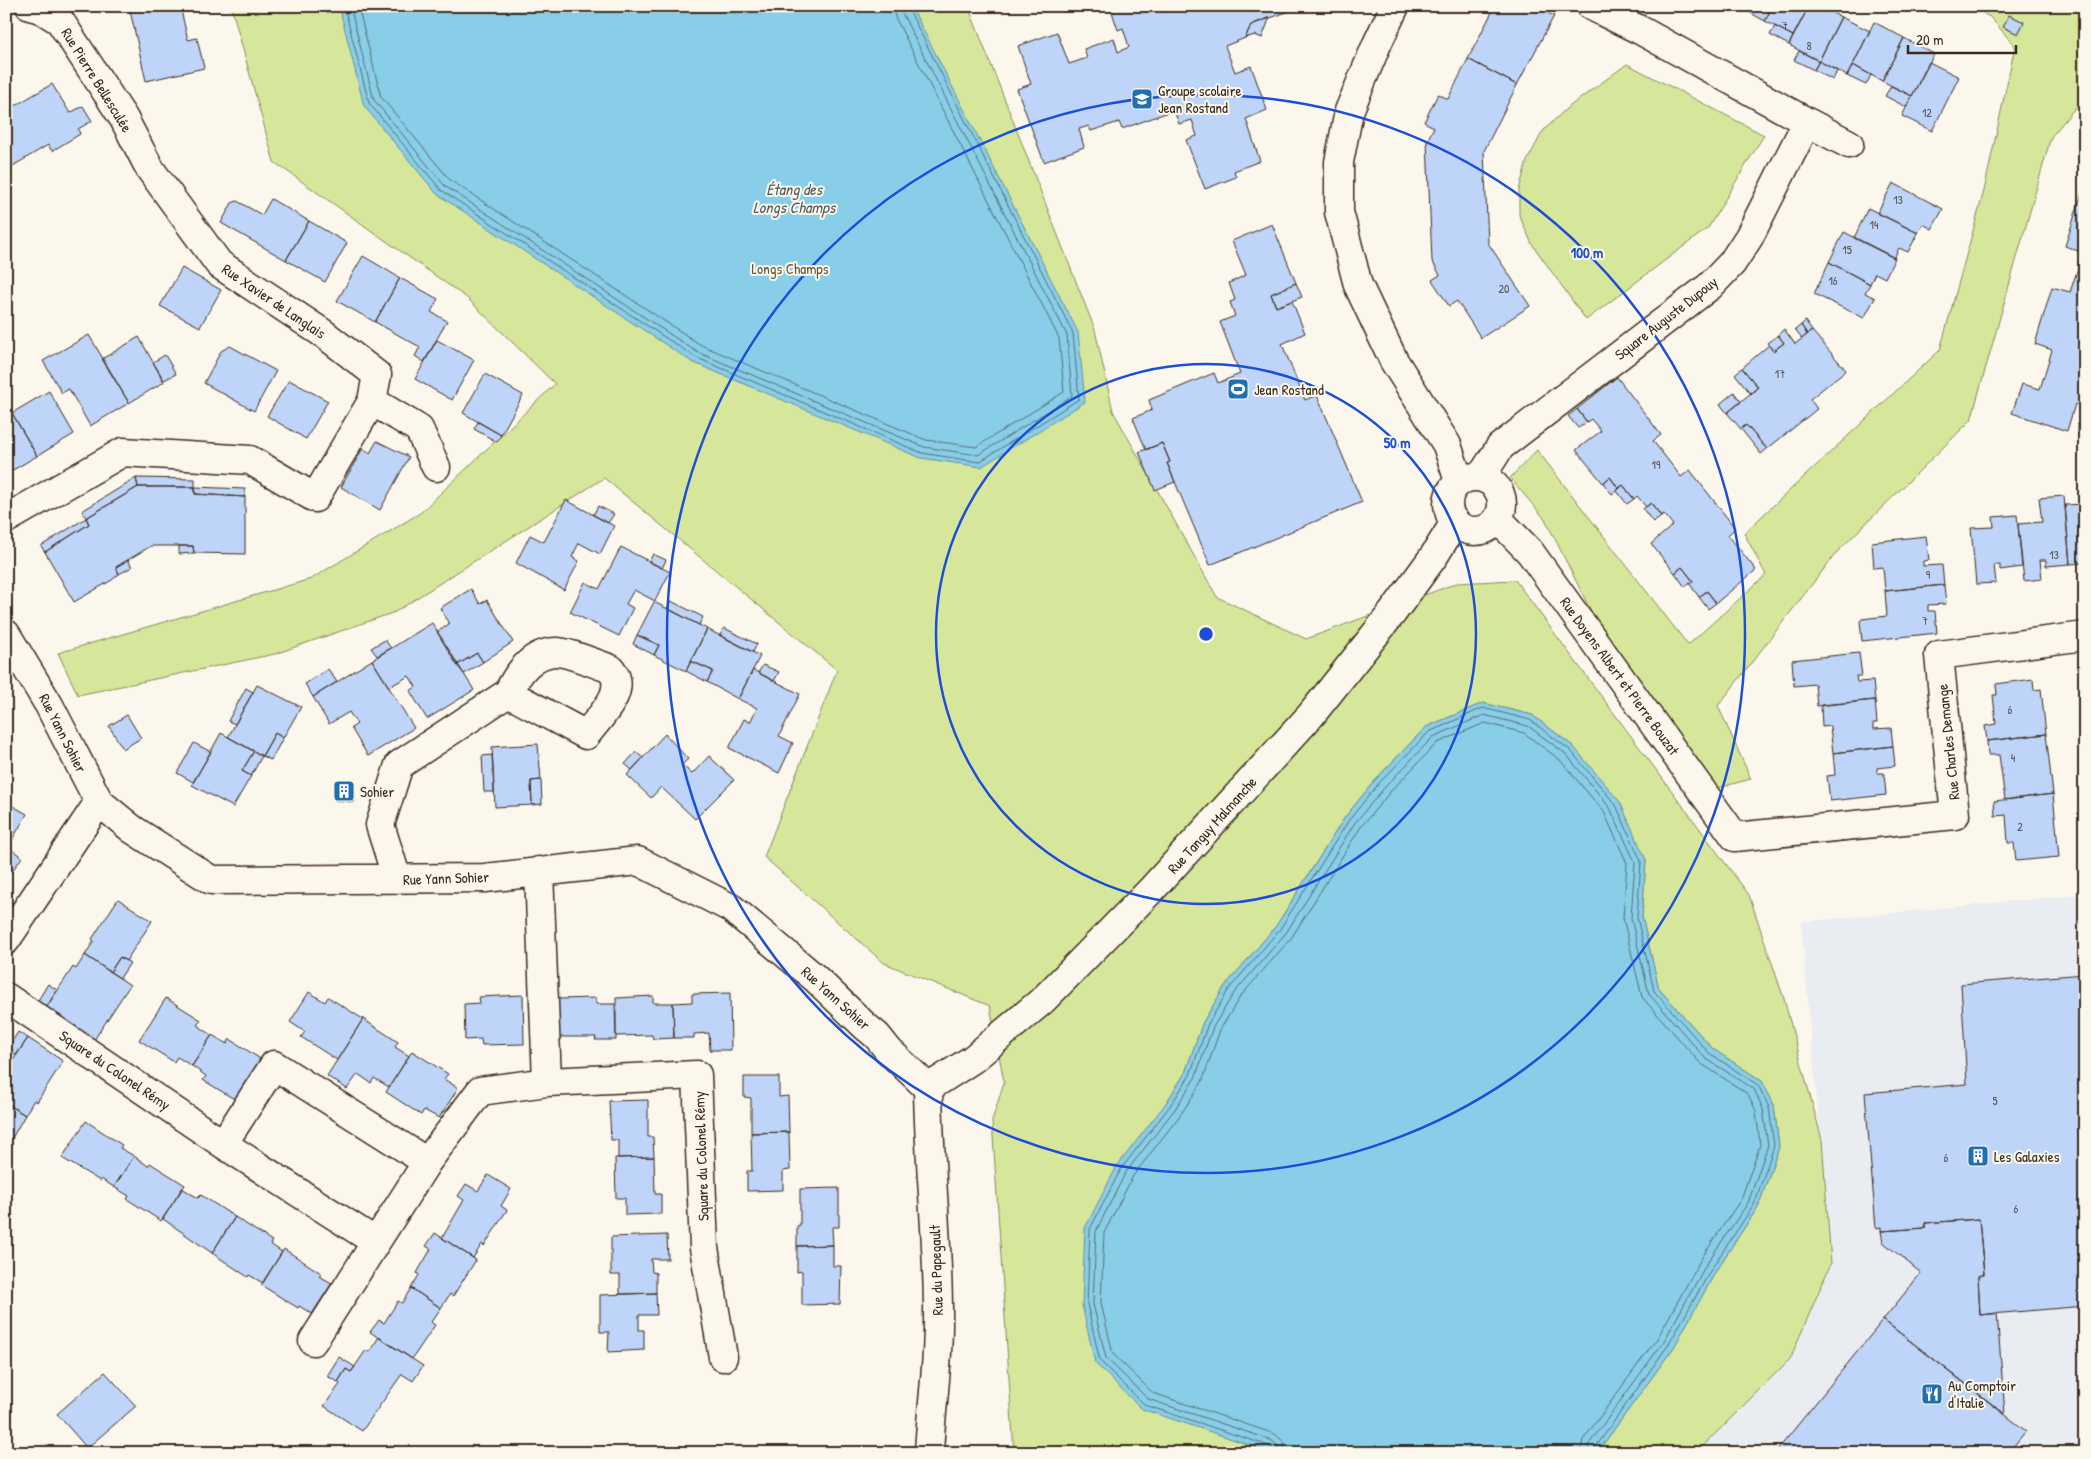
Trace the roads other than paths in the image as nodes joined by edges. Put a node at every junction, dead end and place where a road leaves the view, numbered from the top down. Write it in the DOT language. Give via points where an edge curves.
graph roads {
  1 [pos="30,6"];
  2 [pos="1395,6"];
  3 [pos="1605,9"];
  4 [pos="1807,122"];
  5 [pos="1849,144"];
  6 [pos="150,168"];
  7 [pos="372,401"];
  8 [pos="436,467"];
  9 [pos="1470,479"];
  10 [pos="6,519"];
  11 [pos="1498,519"];
  12 [pos="1455,522"];
  13 [pos="6,634"];
  14 [pos="2085,636"];
  15 [pos="508,693"];
  16 [pos="99,802"];
  17 [pos="1735,837"];
  18 [pos="540,871"];
  19 [pos="397,879"];
  20 [pos="6,940"];
  21 [pos="6,997"];
  22 [pos="547,1082"];
  23 [pos="928,1088"];
  24 [pos="223,1144"];
  25 [pos="427,1162"];
  26 [pos="376,1242"];
  27 [pos="313,1340"];
  28 [pos="722,1357"];
  29 [pos="929,1453"];
  1 -- 6 [label="street, Rue Pierre Bellesculée" via="60,21 124,119"];
  2 -- 9 [label="street" via="1349,111 1338,162 1339,212 1358,286 1394,361"];
  3 -- 4 [label="street"];
  4 -- 5 [label="street"];
  4 -- 9 [label="street, Square Auguste Dupouy" via="1749,238 1732,264 1710,286 1500,447"];
  6 -- 7 [label="street, Rue Xavier de Langlais" via="219,264 324,334 377,376"];
  7 -- 8 [label="street" via="419,429"];
  7 -- 10 [label="street, Rue Xavier de Langlais" via="315,498 250,460 123,452"];
  9 -- 11 [label="street" via="1489,479 1501,493 1503,502"];
  9 -- 12 [label="street" via="1448,496 1450,515"];
  11 -- 12 [label="street" via="1477,531 1461,528"];
  11 -- 17 [label="street, Rue Doyens Albert et Pierre Bouzat" via="1530,552"];
  12 -- 23 [label="street, Rue Tanguy Malmanche" via="1398,605 1311,715 1154,888 1043,1000 973,1059"];
  13 -- 16 [label="street, Rue Yann Sohier" via="49,705"];
  14 -- 17 [label="street, Rue Charles Demange" via="1939,655 1955,815"];
  15 -- 19 [label="street" via="399,765 380,825"];
  16 -- 19 [label="street, Rue Yann Sohier" via="132,829 211,880"];
  16 -- 20 [label="street"];
  18 -- 19 [label="street, Rue Yann Sohier" via="485,878"];
  18 -- 22 [label="street"];
  18 -- 23 [label="street, Rue Yann Sohier" via="638,861 731,908 815,978"];
  21 -- 24 [label="street, Square du Colonel Rémy"];
  22 -- 25 [label="street, Square du Colonel Rémy" via="480,1091"];
  22 -- 28 [label="street, Square du Colonel Rémy" via="697,1075 704,1248"];
  23 -- 29 [label="street, Rue du Papegault" via="938,1258 938,1325"];
  24 -- 25 [label="street" via="274,1065"];
  24 -- 26 [label="street, Square du Colonel Rémy"];
  25 -- 26 [label="street, Square du Colonel Rémy"];
  26 -- 27 [label="street, Square du Colonel Rémy"];
}
